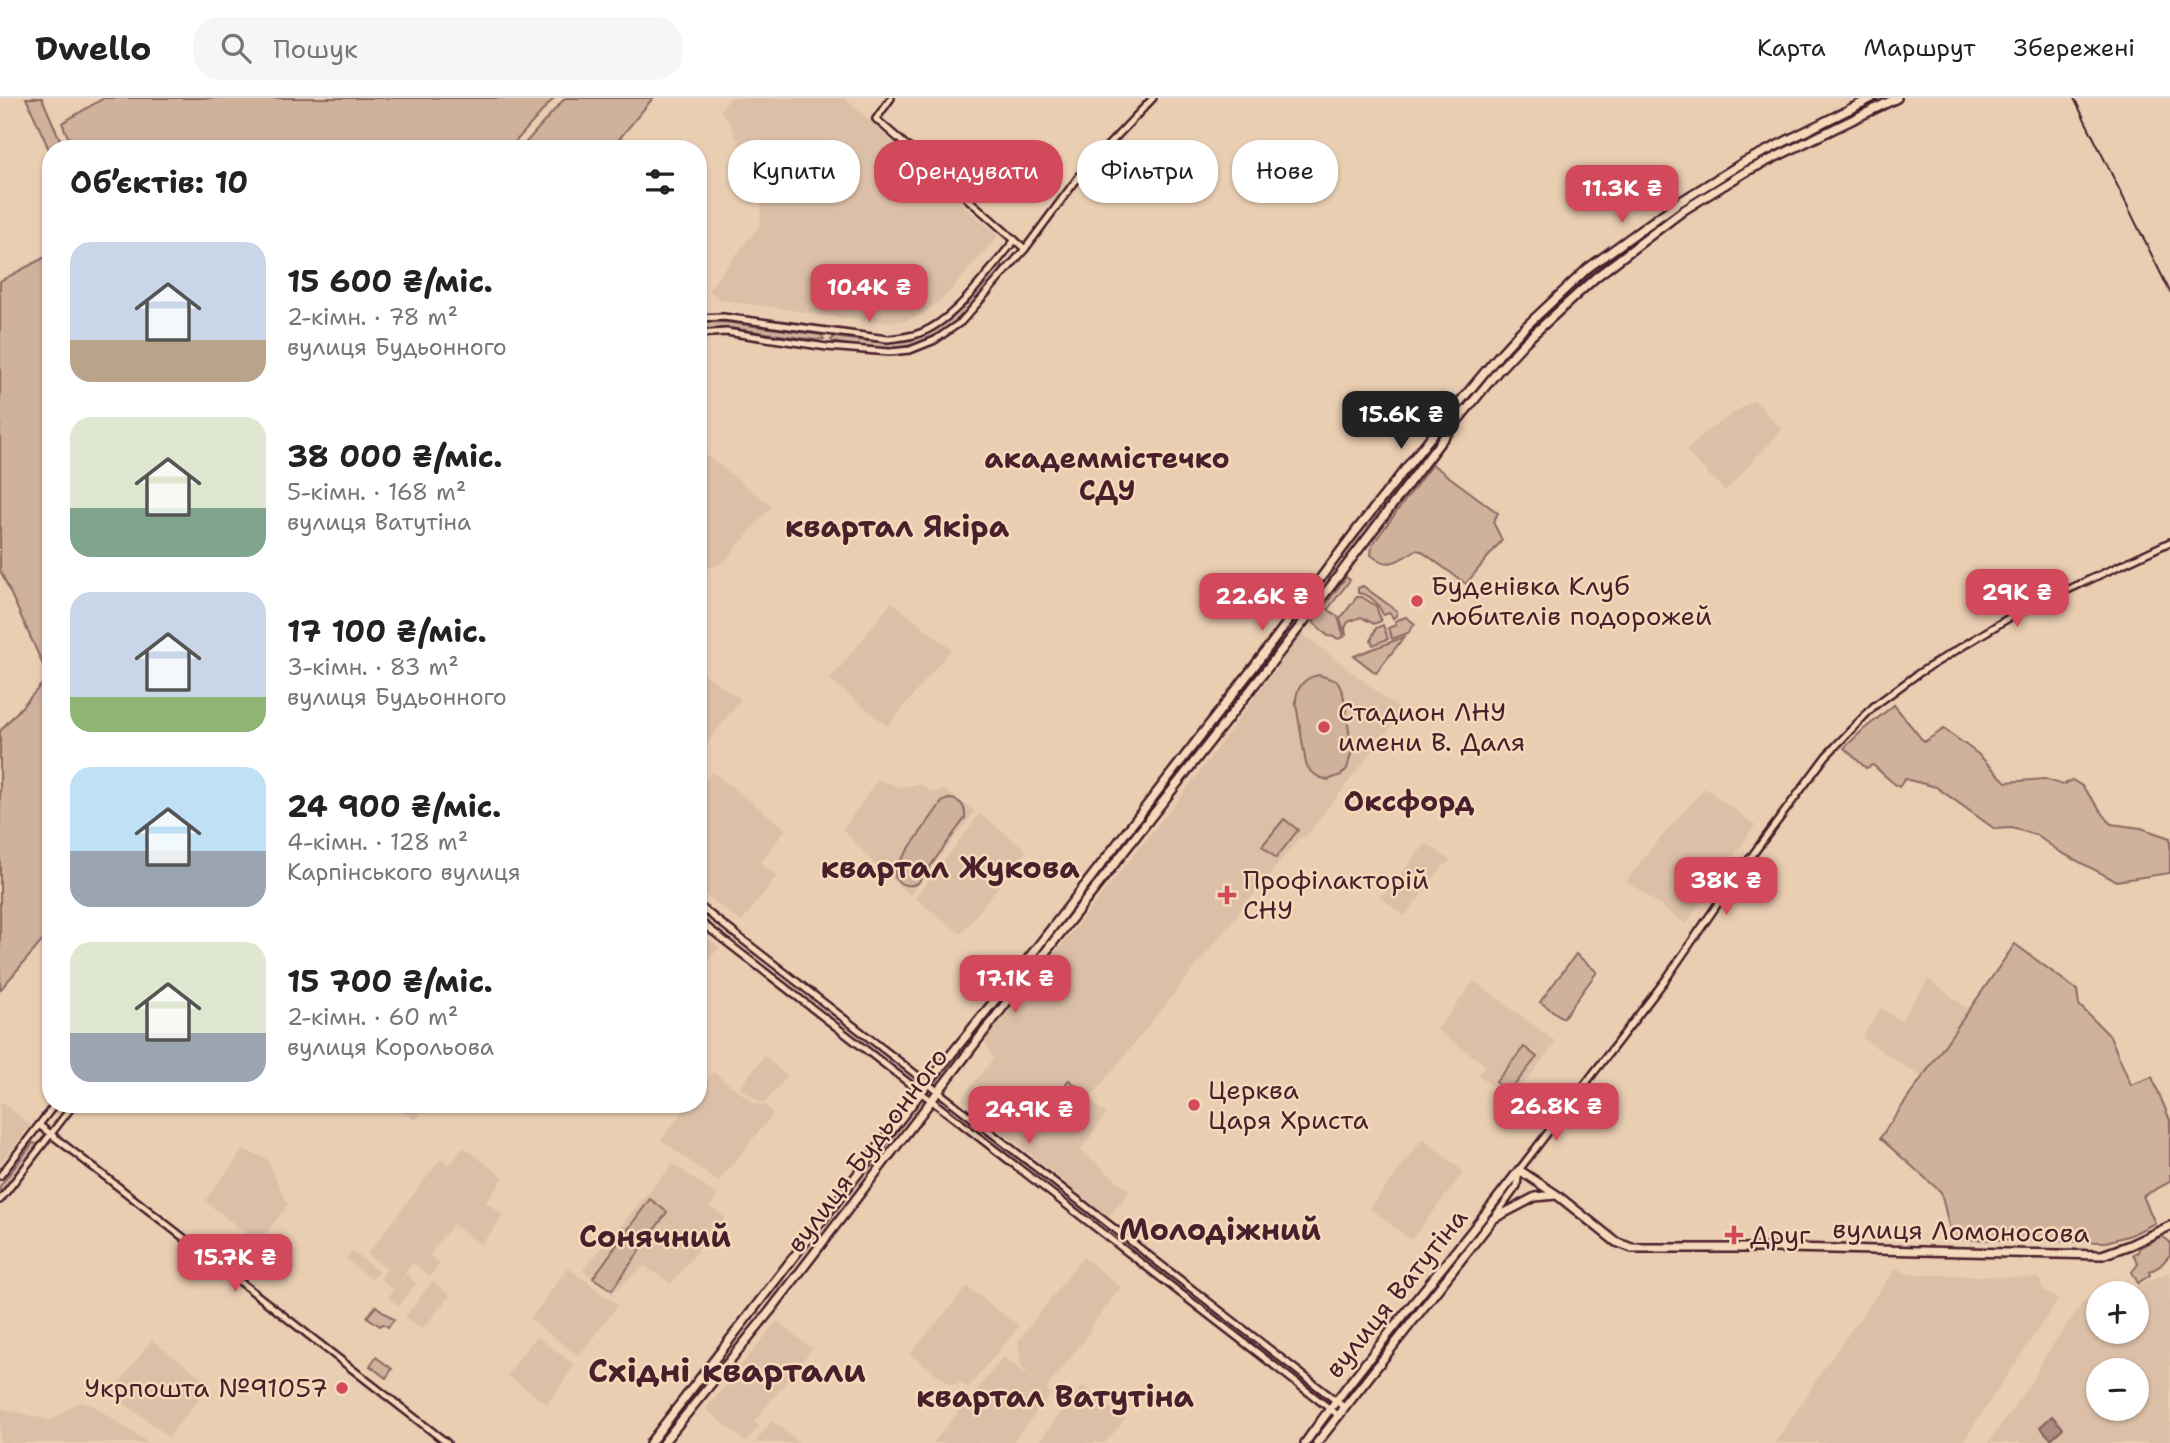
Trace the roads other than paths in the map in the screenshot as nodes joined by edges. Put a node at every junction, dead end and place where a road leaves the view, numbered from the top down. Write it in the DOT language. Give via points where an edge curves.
graph roads {
  1 [pos="891,98"];
  2 [pos="1153,98"];
  3 [pos="1872,98"];
  4 [pos="1898,98"];
  5 [pos="1015,240"];
  6 [pos="1025,249"];
  7 [pos="707,318"];
  8 [pos="707,333"];
  9 [pos="2170,542"];
  10 [pos="1253,668"];
  11 [pos="1262,675"];
  12 [pos="707,912"];
  13 [pos="707,927"];
  14 [pos="928,1083"];
  15 [pos="938,1091"];
  16 [pos="921,1092"];
  17 [pos="932,1101"];
  18 [pos="48,1113"];
  19 [pos="67,1113"];
  20 [pos="39,1125"];
  21 [pos="51,1135"];
  22 [pos="1519,1170"];
  23 [pos="0,1176"];
  24 [pos="1557,1195"];
  25 [pos="0,1200"];
  26 [pos="1493,1219"];
  27 [pos="2170,1226"];
  28 [pos="1336,1401"];
  29 [pos="1344,1407"];
  30 [pos="1330,1409"];
  31 [pos="1338,1415"];
  32 [pos="447,1443"];
  33 [pos="650,1443"];
  34 [pos="663,1443"];
  35 [pos="1305,1443"];
  36 [pos="1317,1443"];
  1 -- 5 [label="street" via="876,119"];
  2 -- 6 [label="street" via="1073,183"];
  3 -- 10 [label="main road, вулиця Будьонного" via="1705,185 1588,268 1490,365"];
  4 -- 11 [label="main road, вулиця Будьонного" via="1713,191 1554,313 1498,371 1441,441"];
  5 -- 6 [label="street"];
  5 -- 7 [label="street" via="945,319 911,335 887,339"];
  6 -- 8 [label="street" via="961,322 910,350 869,352 726,332"];
  9 -- 22 [label="street, вулиця Ватутіна" via="2012,616 1874,706 1826,756 1666,979"];
  10 -- 11 [label="main road"];
  10 -- 14 [label="main road, вулиця Будьонного"];
  11 -- 15 [label="main road, вулиця Будьонного"];
  12 -- 14 [label="street"];
  13 -- 16 [label="street"];
  14 -- 15 [label="street"];
  14 -- 16 [label="main road, вулиця Будьонного"];
  15 -- 17 [label="main road, вулиця Будьонного"];
  15 -- 28 [label="street"];
  16 -- 17 [label="street"];
  16 -- 33 [label="main road, вулиця Будьонного"];
  17 -- 30 [label="street"];
  17 -- 34 [label="main road, вулиця Будьонного"];
  18 -- 20 [label="street"];
  19 -- 21 [label="street"];
  20 -- 21 [label="street"];
  20 -- 23 [label="street"];
  21 -- 25 [label="street"];
  21 -- 32 [label="street"];
  22 -- 24 [label="main road, вулиця Ломоносова"];
  22 -- 26 [label="street, вулиця Ватутіна" via="1517,1186"];
  22 -- 28 [label="main road, вулиця Ватутіна"];
  24 -- 26 [label="main road" via="1535,1197"];
  24 -- 27 [label="main road, вулиця Ломоносова" via="1623,1246 1641,1248 2102,1255"];
  26 -- 29 [label="main road, вулиця Ватутіна"];
  28 -- 29 [label="street"];
  28 -- 30 [label="main road, вулиця Ватутіна"];
  29 -- 31 [label="main road, вулиця Ватутіна"];
  30 -- 31 [label="street"];
  30 -- 35 [label="main road, вулиця Ватутіна"];
  31 -- 36 [label="main road, вулиця Ватутіна"];
}
